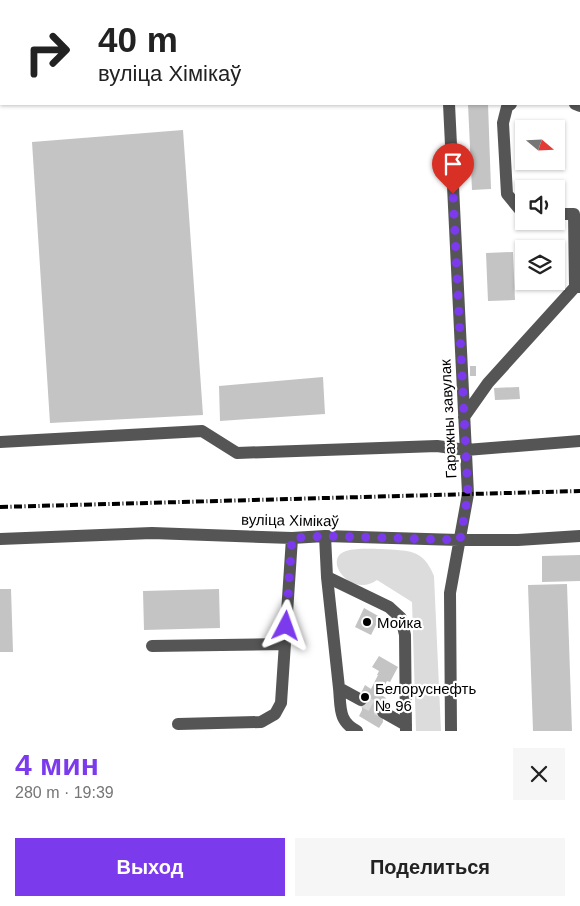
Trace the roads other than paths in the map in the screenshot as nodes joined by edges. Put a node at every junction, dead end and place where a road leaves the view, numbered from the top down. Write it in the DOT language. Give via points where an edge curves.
graph roads {
  1 [pos="449,105"];
  2 [pos="510,105"];
  3 [pos="515,204"];
  4 [pos="577,214"];
  5 [pos="578,287"];
  6 [pos="464,417"];
  7 [pos="580,441"];
  8 [pos="0,442"];
  9 [pos="466,450"];
  10 [pos="325,536"];
  11 [pos="580,536"];
  12 [pos="292,538"];
  13 [pos="0,539"];
  14 [pos="460,540"];
  15 [pos="327,577"];
  16 [pos="284,644"];
  17 [pos="152,646"];
  18 [pos="339,688"];
  19 [pos="361,700"];
  20 [pos="383,712"];
  21 [pos="178,724"];
  22 [pos="406,728"];
  23 [pos="357,731"];
  24 [pos="451,731"];
  1 -- 6 [label="street, Гаражны завулак"];
  2 -- 3 [label="street" via="503,123 508,194"];
  4 -- 5 [label="street"];
  5 -- 6 [label="street" via="488,383"];
  6 -- 9 [label="street, Гаражны завулак"];
  7 -- 9 [label="street"];
  8 -- 9 [label="street" via="202,431 237,453 437,446"];
  9 -- 14 [label="street, Гаражны завулак" via="468,494"];
  10 -- 12 [label="street, вуліца Хімікаў"];
  10 -- 14 [label="street, вуліца Хімікаў"];
  10 -- 15 [label="street"];
  11 -- 14 [label="street, вуліца Хімікаў"];
  12 -- 13 [label="street, вуліца Хімікаў" via="152,533"];
  12 -- 16 [label="street"];
  14 -- 24 [label="street, Гаражны завулак" via="450,593"];
  15 -- 18 [label="street"];
  15 -- 22 [label="street" via="390,607 401,618 405,635"];
  16 -- 17 [label="street"];
  16 -- 21 [label="street" via="280,703 275,714 261,722"];
  18 -- 19 [label="street"];
  18 -- 23 [label="street" via="342,717"];
  20 -- 22 [label="street"];
}
